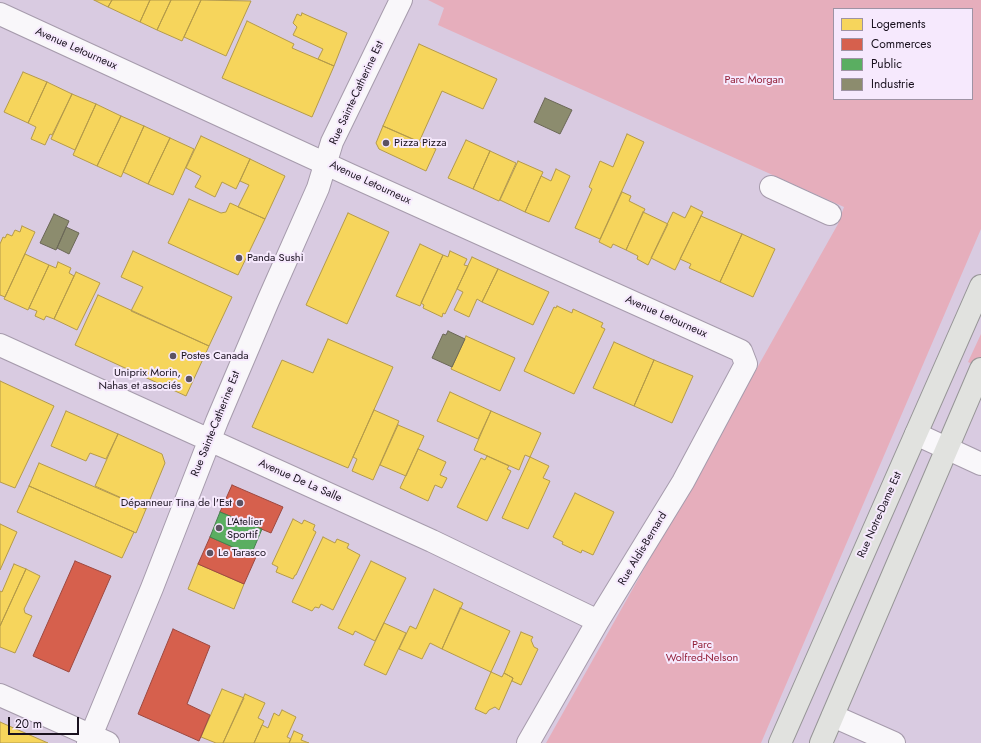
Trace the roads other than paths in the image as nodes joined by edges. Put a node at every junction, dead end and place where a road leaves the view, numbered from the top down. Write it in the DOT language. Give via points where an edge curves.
graph roads {
  1 [pos="401,0"];
  2 [pos="0,14"];
  3 [pos="326,163"];
  4 [pos="771,187"];
  5 [pos="830,214"];
  6 [pos="981,286"];
  7 [pos="0,345"];
  8 [pos="742,351"];
  9 [pos="981,369"];
  10 [pos="916,434"];
  11 [pos="210,440"];
  12 [pos="947,448"];
  13 [pos="981,464"];
  14 [pos="598,621"];
  15 [pos="0,694"];
  16 [pos="833,716"];
  17 [pos="96,741"];
  18 [pos="528,743"];
  19 [pos="780,743"];
  20 [pos="821,743"];
  21 [pos="894,743"];
  1 -- 3 [label="street, Rue Sainte-Catherine Est" via="332,142"];
  2 -- 3 [label="street, Avenue Letourneux"];
  3 -- 8 [label="street, Avenue Letourneux"];
  3 -- 11 [label="street, Rue Sainte-Catherine Est" via="318,188"];
  4 -- 5 [label="street"];
  6 -- 10 [label="main road, Rue Notre-Dame Est"];
  7 -- 11 [label="street, Avenue De La Salle"];
  8 -- 14 [label="street, Rue Aldis-Bernard" via="746,364 739,378 683,482"];
  9 -- 12 [label="main road"];
  10 -- 12 [label="street"];
  10 -- 19 [label="main road, Rue Notre-Dame Est"];
  11 -- 14 [label="street, Avenue De La Salle" via="432,541"];
  11 -- 17 [label="street, Rue Sainte-Catherine Est"];
  12 -- 13 [label="street"];
  12 -- 16 [label="main road"];
  14 -- 18 [label="street, Rue Aldis-Bernard"];
  15 -- 17 [label="street"];
  16 -- 20 [label="main road"];
  16 -- 21 [label="street"];
}
